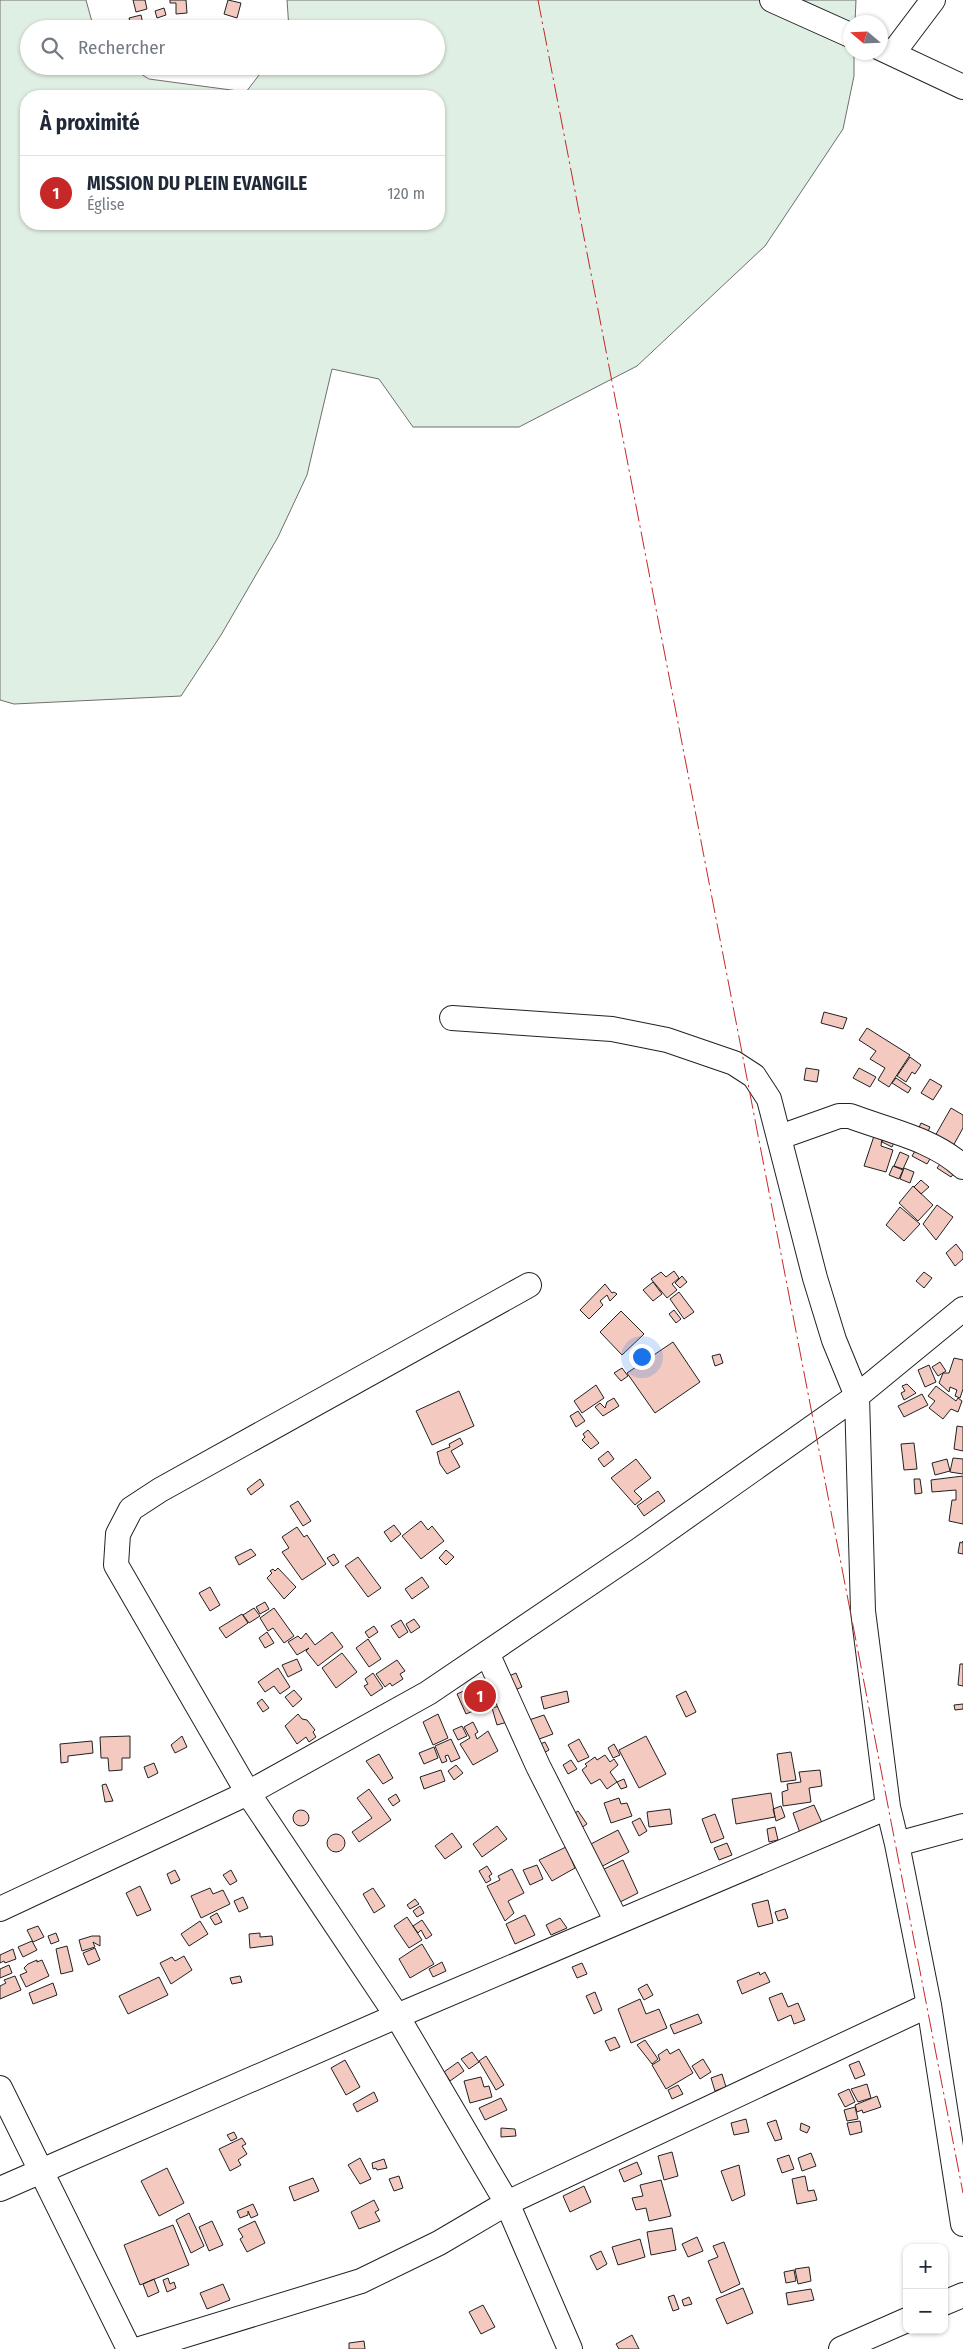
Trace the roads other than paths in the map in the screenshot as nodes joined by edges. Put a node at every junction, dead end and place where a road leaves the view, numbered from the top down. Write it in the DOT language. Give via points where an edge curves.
graph roads {
  1 [pos="772,0"];
  2 [pos="933,0"];
  3 [pos="843,32"];
  4 [pos="888,49"];
  5 [pos="888,50"];
  6 [pos="963,88"];
  7 [pos="452,1018"];
  8 [pos="780,1137"];
  9 [pos="963,1167"];
  10 [pos="529,1285"];
  11 [pos="963,1309"];
  12 [pos="857,1396"];
  13 [pos="486,1654"];
  14 [pos="248,1793"];
  15 [pos="888,1808"];
  16 [pos="963,1826"];
  17 [pos="897,1844"];
  18 [pos="0,1908"];
  19 [pos="617,1922"];
  20 [pos="929,2005"];
  21 [pos="397,2016"];
  22 [pos="0,2088"];
  23 [pos="42,2171"];
  24 [pos="0,2189"];
  25 [pos="507,2203"];
  26 [pos="963,2224"];
  27 [pos="963,2295"];
  28 [pos="948,2301"];
  29 [pos="903,2322"];
  30 [pos="129,2349"];
  31 [pos="140,2349"];
  32 [pos="570,2349"];
  33 [pos="841,2349"];
  1 -- 3 [label="street"];
  2 -- 4 [label="street"];
  5 -- 6 [label="street"];
  7 -- 8 [label="street" via="612,1029 667,1040 734,1062 754,1076 769,1099"];
  8 -- 9 [label="street" via="839,1116 850,1116 941,1151"];
  8 -- 12 [label="street" via="815,1278 834,1340"];
  10 -- 14 [label="street" via="131,1509 118,1534 116,1566"];
  11 -- 12 [label="street"];
  12 -- 13 [label="street"];
  12 -- 15 [label="street" via="863,1611"];
  13 -- 14 [label="street" via="428,1693"];
  13 -- 19 [label="street"];
  14 -- 18 [label="street"];
  14 -- 21 [label="street"];
  15 -- 17 [label="street"];
  15 -- 19 [label="street"];
  16 -- 17 [label="street"];
  17 -- 20 [label="street"];
  19 -- 21 [label="street"];
  20 -- 25 [label="street"];
  20 -- 26 [label="street"];
  21 -- 23 [label="street"];
  21 -- 25 [label="street"];
  22 -- 23 [label="street"];
  23 -- 24 [label="street"];
  23 -- 30 [label="street"];
  25 -- 31 [label="street" via="446,2239 361,2281"];
  25 -- 32 [label="street"];
  27 -- 28 [label="street"];
  29 -- 33 [label="street"];
}
